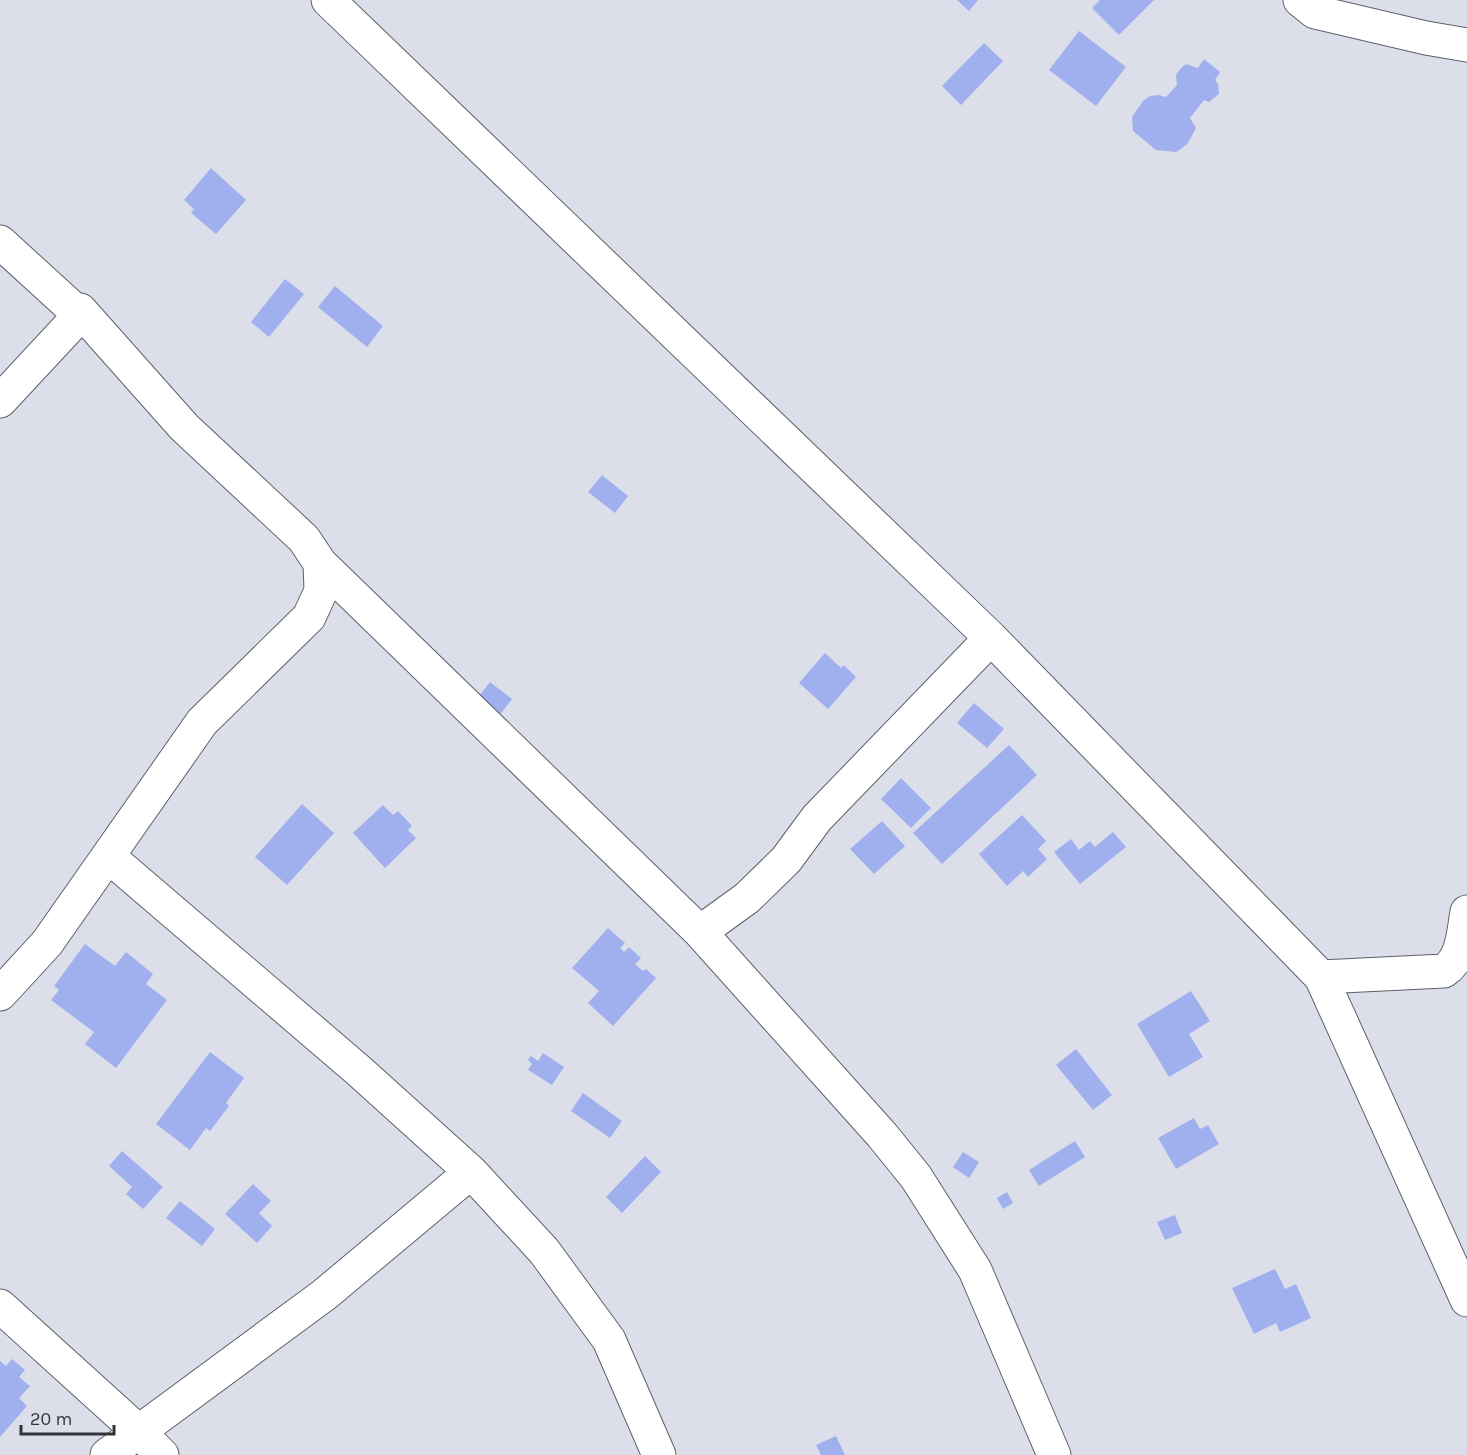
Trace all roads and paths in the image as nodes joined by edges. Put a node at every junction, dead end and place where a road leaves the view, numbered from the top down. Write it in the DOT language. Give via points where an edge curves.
graph roads {
  1 [pos="328,0"];
  2 [pos="1300,0"];
  3 [pos="1467,45"];
  4 [pos="0,242"];
  5 [pos="80,315"];
  6 [pos="0,401"];
  7 [pos="320,563"];
  8 [pos="991,638"];
  9 [pos="108,856"];
  10 [pos="1467,912"];
  11 [pos="700,932"];
  12 [pos="1321,977"];
  13 [pos="0,994"];
  14 [pos="471,1172"];
  15 [pos="1467,1300"];
  16 [pos="0,1306"];
  17 [pos="138,1431"];
  18 [pos="107,1455"];
  19 [pos="162,1455"];
  20 [pos="659,1455"];
  21 [pos="1054,1455"];
  1 -- 8 [label="street"];
  2 -- 3 [label="street" via="1315,12"];
  4 -- 5 [label="street"];
  5 -- 6 [label="street"];
  5 -- 7 [label="street" via="80,310 184,427 304,539"];
  7 -- 9 [label="street" via="321,591 309,617 202,722"];
  7 -- 11 [label="street"];
  8 -- 11 [label="street" via="817,818 786,860 747,898"];
  8 -- 12 [label="street"];
  9 -- 13 [label="street" via="47,943"];
  9 -- 14 [label="street"];
  10 -- 12 [label="street" via="1461,948 1454,964 1443,971"];
  11 -- 21 [label="street" via="916,1177 975,1270"];
  12 -- 15 [label="street"];
  14 -- 17 [label="street" via="324,1295"];
  14 -- 20 [label="street" via="544,1251 609,1340"];
  16 -- 17 [label="street"];
  17 -- 18 [label="street"];
  17 -- 19 [label="street"];
}
